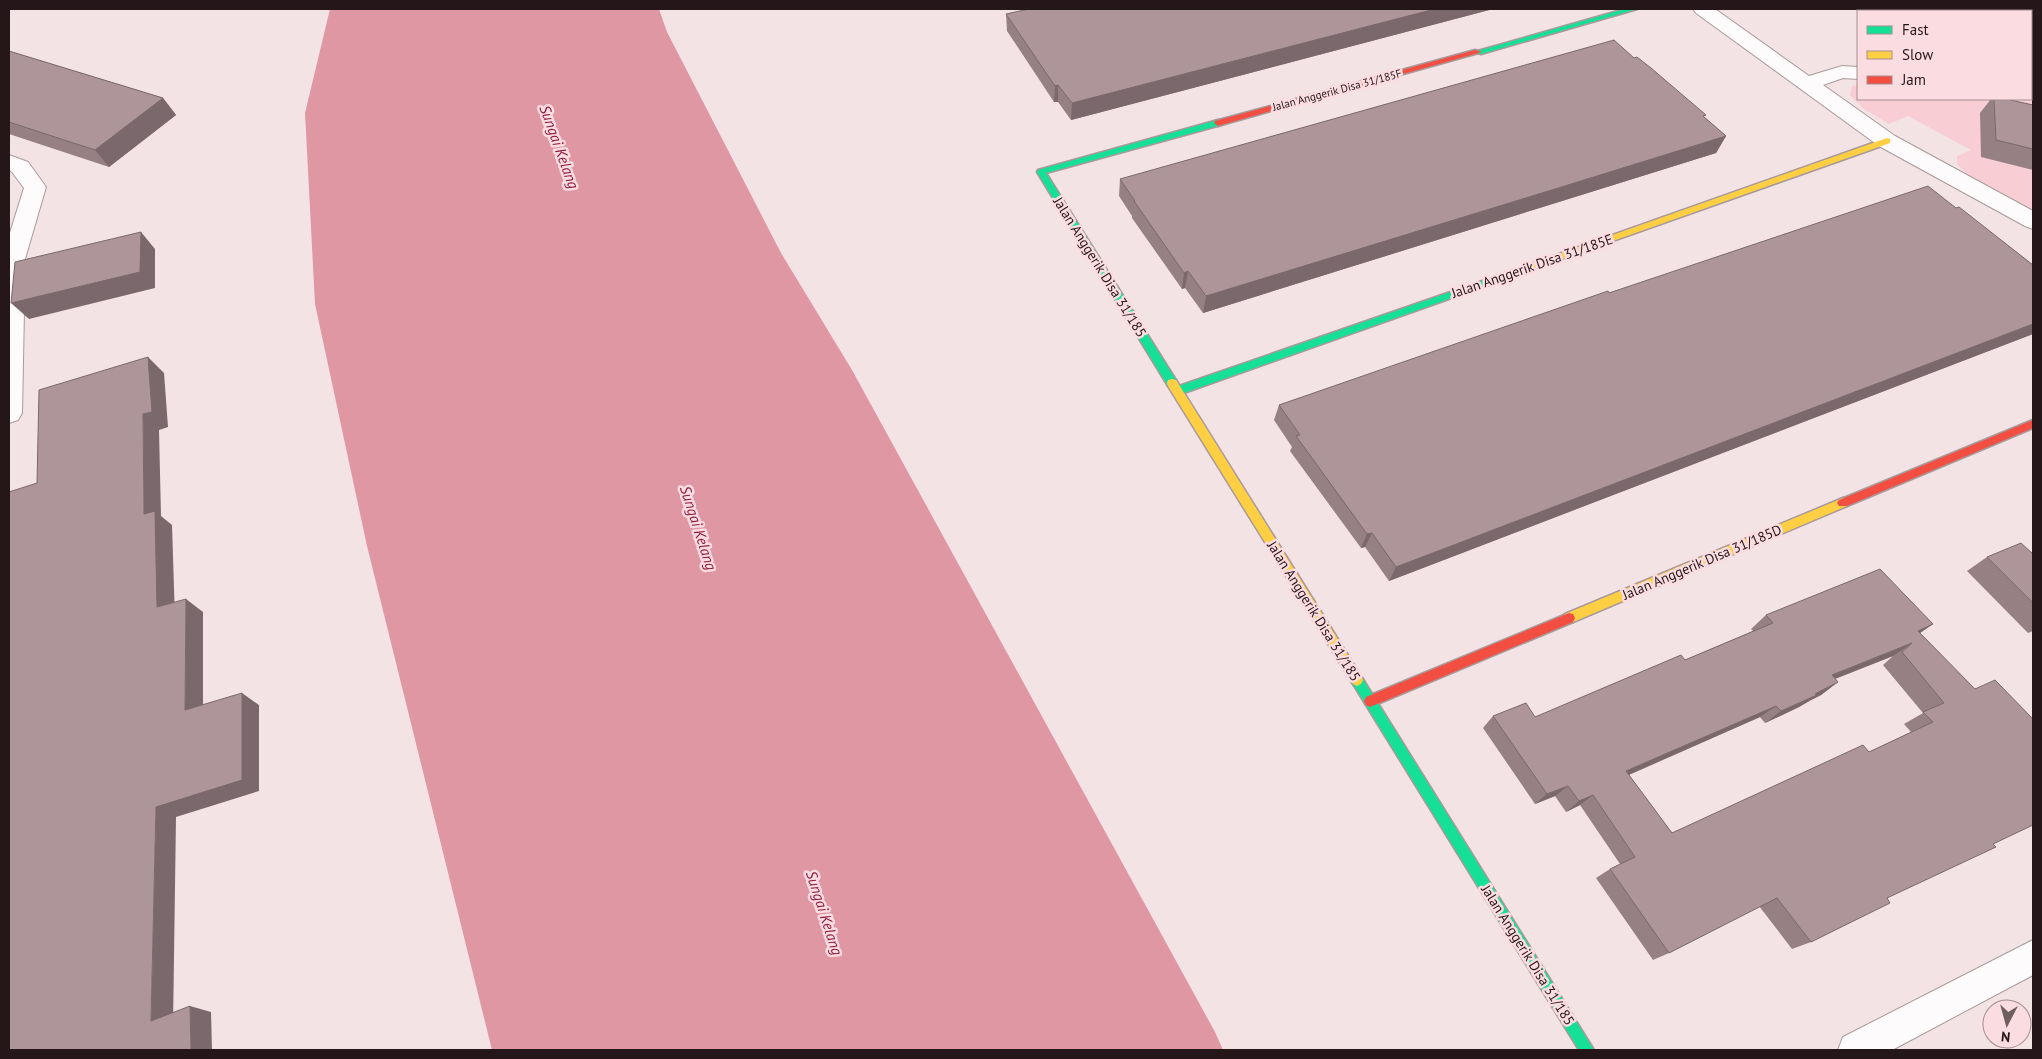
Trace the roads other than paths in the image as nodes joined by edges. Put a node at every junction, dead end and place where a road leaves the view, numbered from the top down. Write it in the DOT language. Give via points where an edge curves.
graph roads {
  1 [pos="1634,9"];
  2 [pos="1704,9"];
  3 [pos="1857,73"];
  4 [pos="1808,83"];
  5 [pos="1887,141"];
  6 [pos="9,162"];
  7 [pos="1041,172"];
  8 [pos="2033,221"];
  9 [pos="1177,391"];
  10 [pos="9,413"];
  11 [pos="2033,424"];
  12 [pos="1370,701"];
  13 [pos="2033,957"];
  14 [pos="1587,1050"];
  15 [pos="1856,1050"];
  1 -- 7 [label="street, Jalan Anggerik Disa 31/185F"];
  2 -- 4 [label="street"];
  3 -- 4 [label="street" via="1842,72"];
  4 -- 5 [label="street"];
  5 -- 8 [label="street"];
  5 -- 9 [label="street, Jalan Anggerik Disa 31/185E"];
  6 -- 10 [label="street" via="20,167 35,187 14,259"];
  7 -- 9 [label="street, Jalan Anggerik Disa 31/185"];
  9 -- 12 [label="street, Jalan Anggerik Disa 31/185"];
  11 -- 12 [label="street, Jalan Anggerik Disa 31/185D"];
  12 -- 14 [label="street, Jalan Anggerik Disa 31/185"];
  13 -- 15 [label="street"];
}
